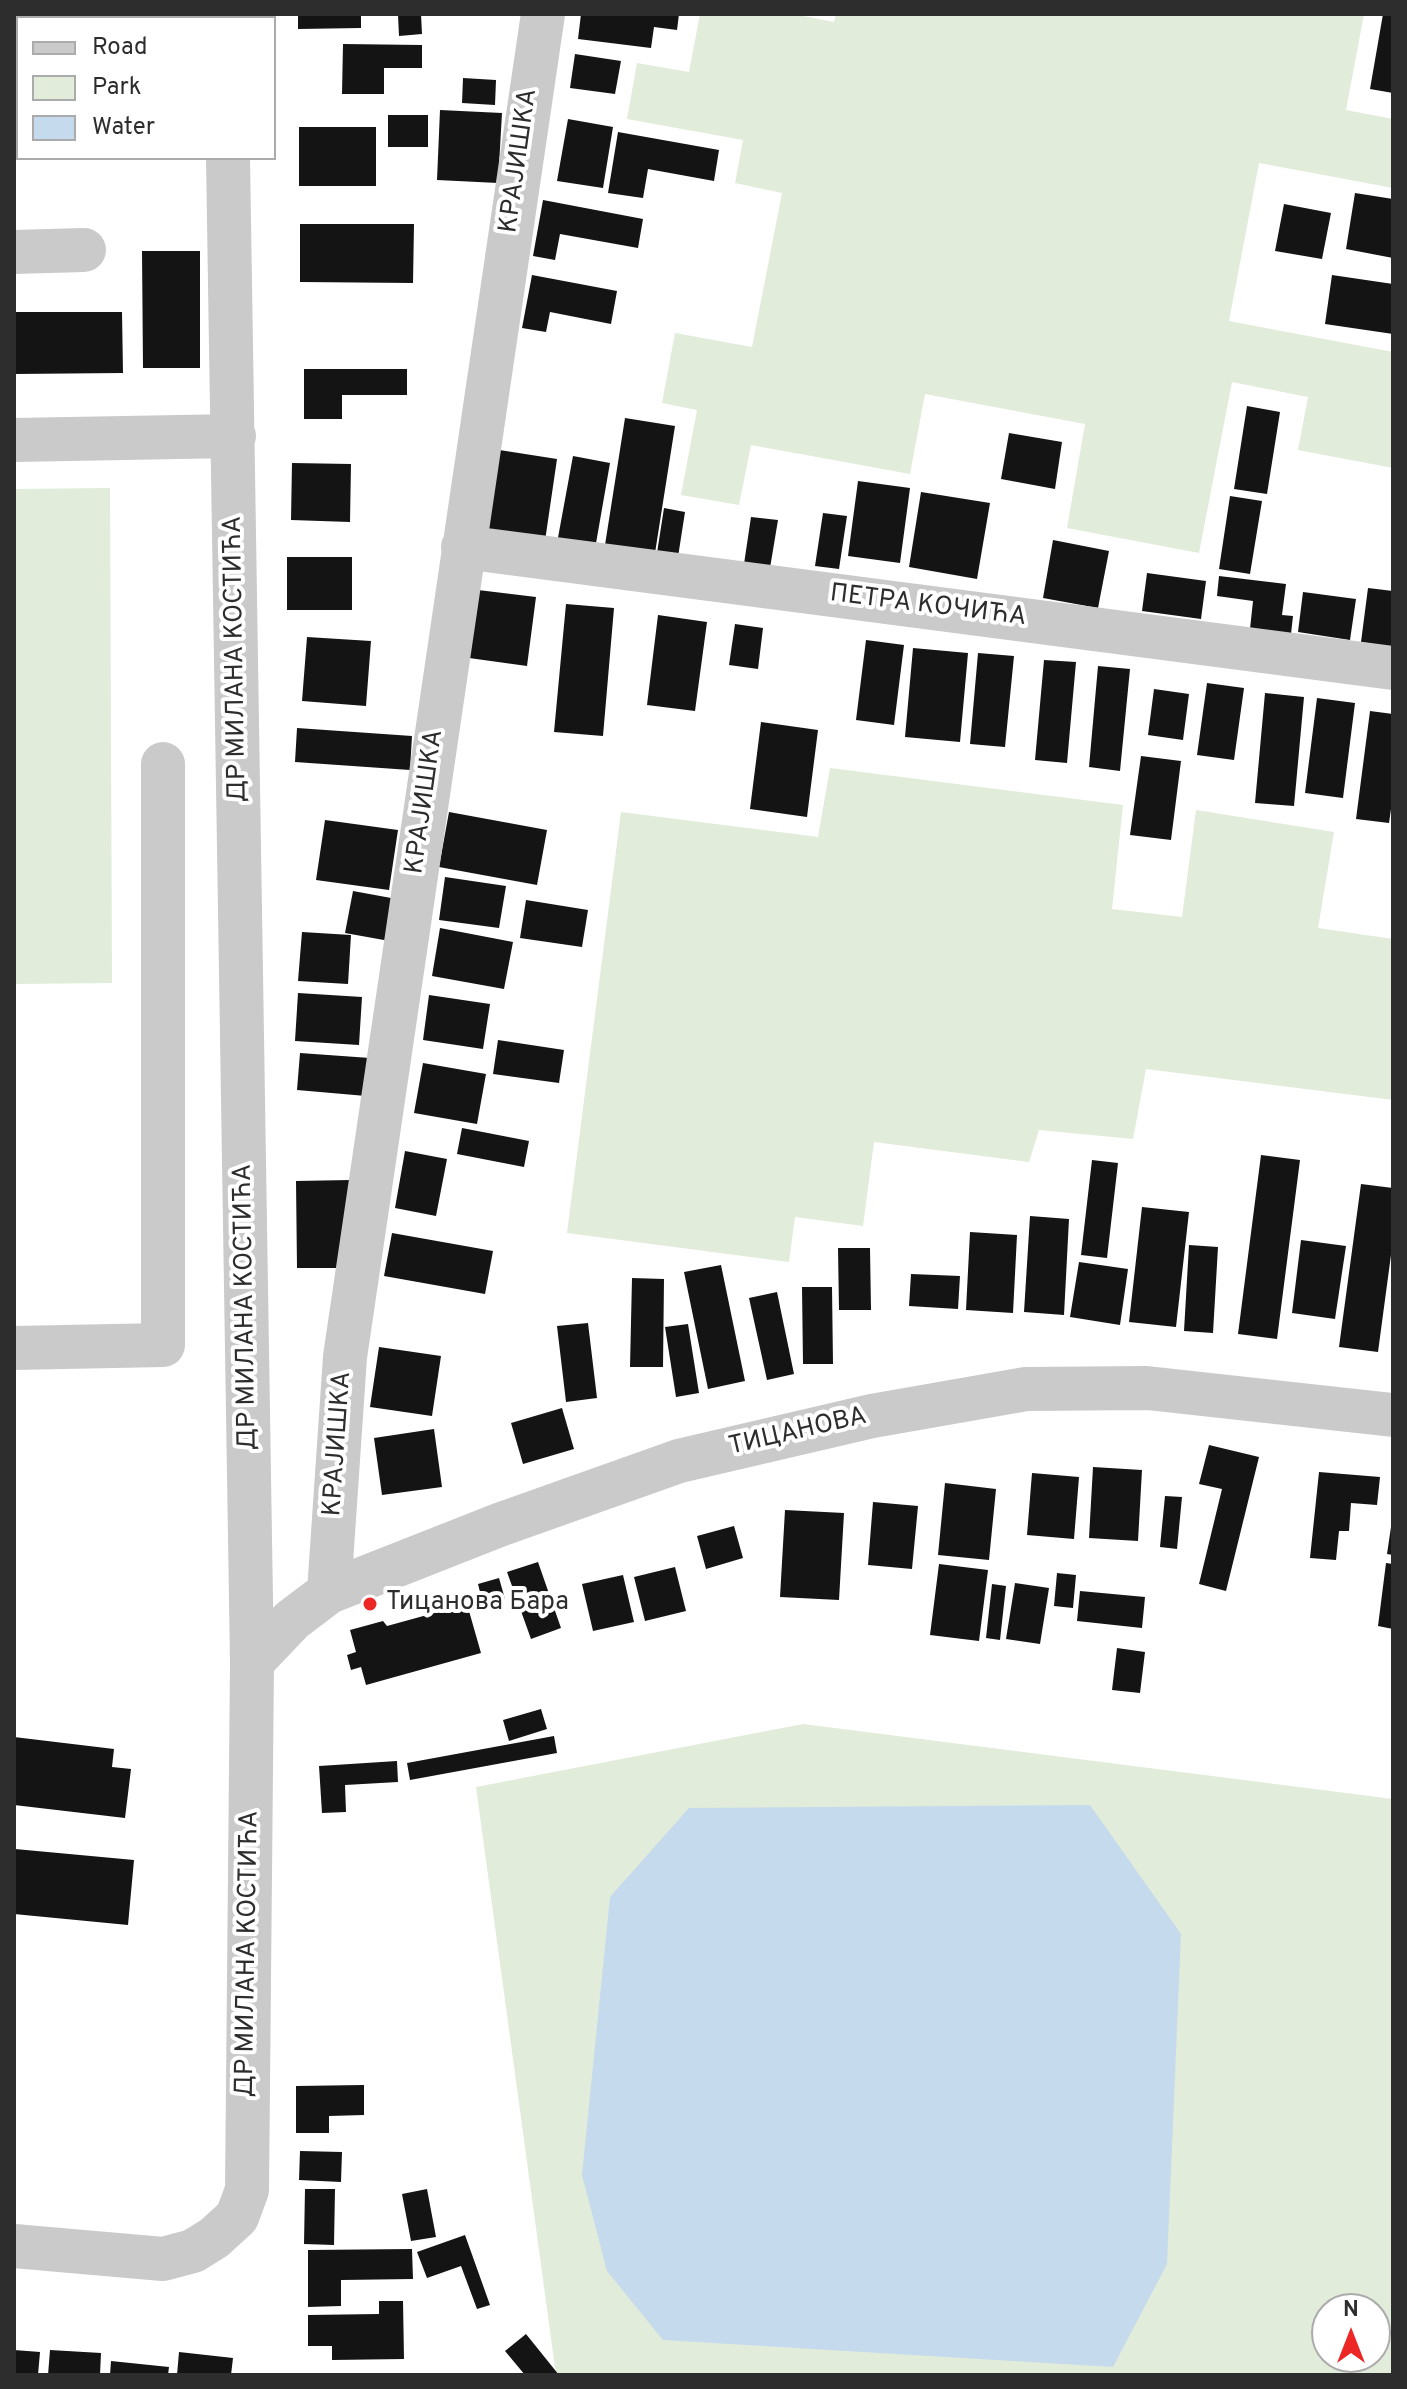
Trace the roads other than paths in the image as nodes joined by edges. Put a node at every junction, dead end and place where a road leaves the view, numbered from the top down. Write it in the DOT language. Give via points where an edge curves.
graph roads {
  1 [pos="543,14"];
  2 [pos="228,160"];
  3 [pos="84,250"];
  4 [pos="14,252"];
  5 [pos="234,436"];
  6 [pos="14,440"];
  7 [pos="463,547"];
  8 [pos="1393,668"];
  9 [pos="163,764"];
  10 [pos="14,1348"];
  11 [pos="1393,1415"];
  12 [pos="329,1592"];
  13 [pos="252,1662"];
  14 [pos="14,2246"];
  1 -- 7 [label="street, КРАЈИШКА"];
  2 -- 5 [label="street, ДР МИЛАНА КОСТИЋА"];
  3 -- 4 [label="street"];
  5 -- 6 [label="street"];
  5 -- 13 [label="street, ДР МИЛАНА КОСТИЋА"];
  7 -- 8 [label="street, ПЕТРА КОЧИЋА"];
  7 -- 12 [label="street, КРАЈИШКА" via="345,1357"];
  9 -- 10 [label="street" via="163,1345"];
  11 -- 12 [label="street, ТИЦАНОВА" via="1147,1388 1026,1389 872,1416 679,1461"];
  12 -- 13 [label="street, ТИЦАНОВА" via="292,1620"];
  13 -- 14 [label="street, ДР МИЛАНА КОСТИЋА" via="247,2190 237,2217 193,2251 163,2259"];
}
